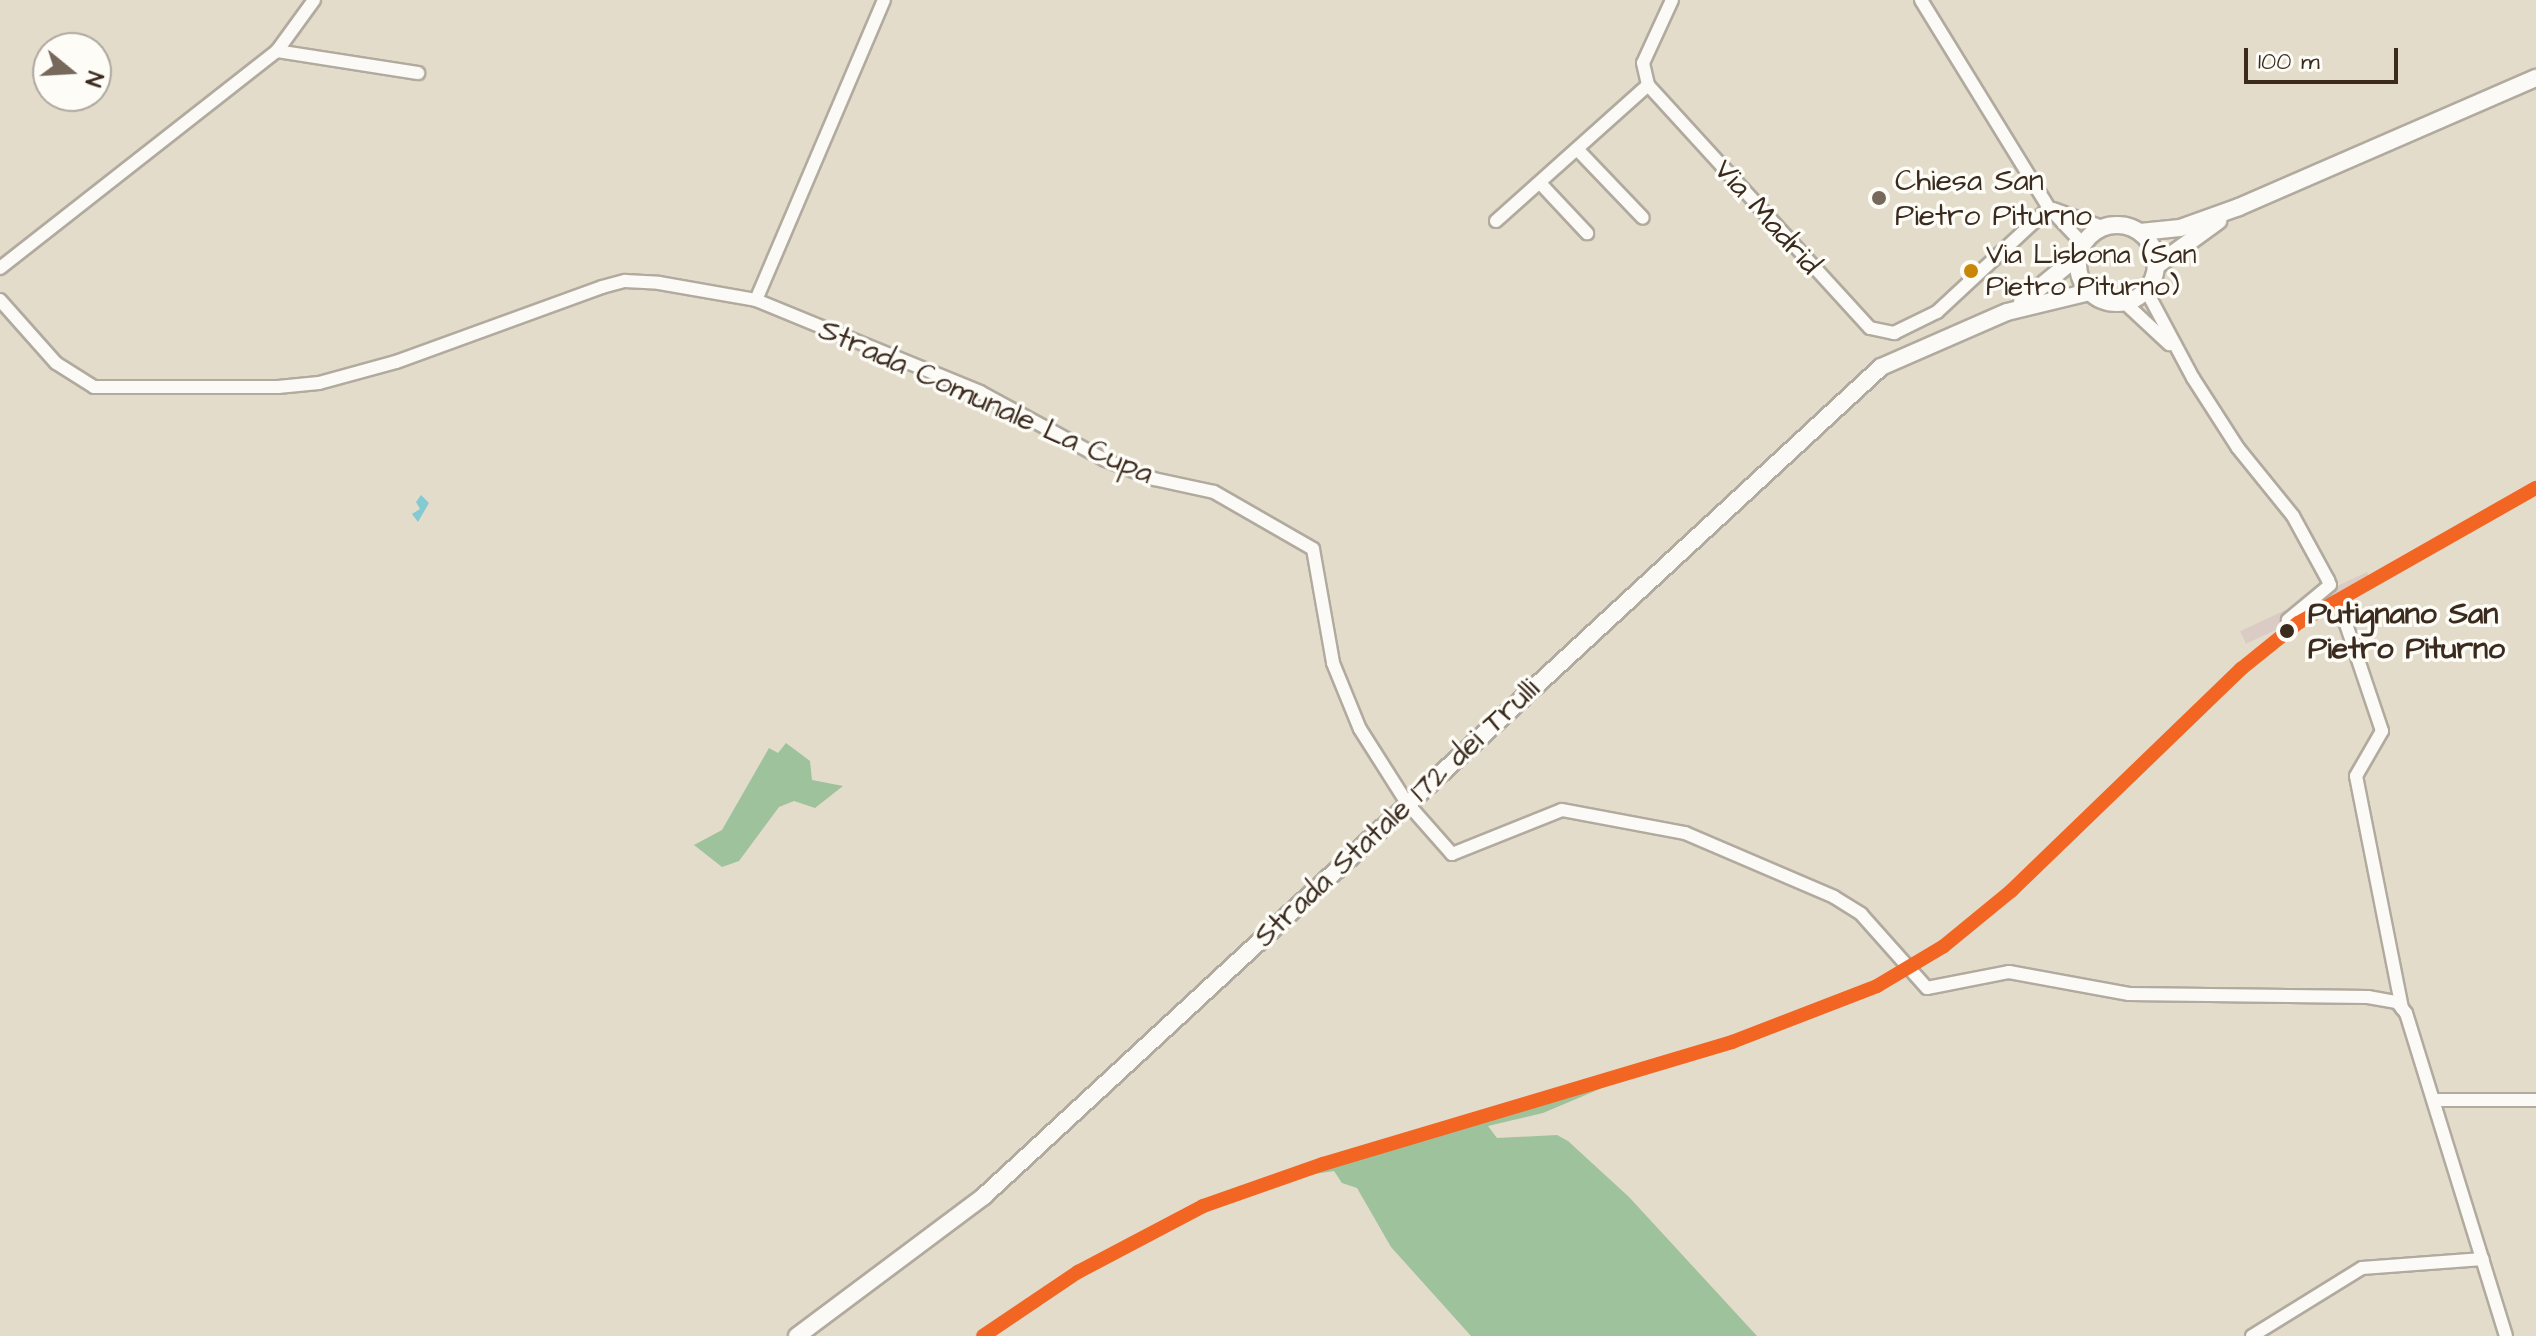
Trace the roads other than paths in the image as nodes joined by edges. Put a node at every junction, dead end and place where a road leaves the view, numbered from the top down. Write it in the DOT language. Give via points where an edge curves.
graph roads {
  1 [pos="314,0"];
  2 [pos="884,0"];
  3 [pos="1672,0"];
  4 [pos="1921,0"];
  5 [pos="277,51"];
  6 [pos="418,73"];
  7 [pos="2536,78"];
  8 [pos="1648,85"];
  9 [pos="1577,149"];
  10 [pos="1540,183"];
  11 [pos="2239,207"];
  12 [pos="2049,208"];
  13 [pos="1643,218"];
  14 [pos="1496,221"];
  15 [pos="2102,227"];
  16 [pos="2140,232"];
  17 [pos="1587,233"];
  18 [pos="2080,250"];
  19 [pos="2156,266"];
  20 [pos="0,268"];
  21 [pos="2146,290"];
  22 [pos="2089,292"];
  23 [pos="0,300"];
  24 [pos="756,300"];
  25 [pos="2124,302"];
  26 [pos="2007,312"];
  27 [pos="2181,358"];
  28 [pos="2288,620"];
  29 [pos="2345,621"];
  30 [pos="1407,803"];
  31 [pos="2400,1006"];
  32 [pos="2435,1100"];
  33 [pos="2536,1100"];
  34 [pos="2483,1259"];
  35 [pos="797,1336"];
  36 [pos="2252,1336"];
  37 [pos="2506,1336"];
  1 -- 5 [label="street"];
  2 -- 24 [label="street"];
  3 -- 8 [label="street" via="1643,63"];
  4 -- 12 [label="street"];
  5 -- 6 [label="street"];
  5 -- 20 [label="street"];
  7 -- 11 [label="main road"];
  8 -- 9 [label="street"];
  8 -- 12 [label="street, Via Madrid" via="1860,320 1894,333 1937,312"];
  9 -- 10 [label="street"];
  9 -- 13 [label="street"];
  10 -- 14 [label="street"];
  10 -- 17 [label="street"];
  11 -- 16 [label="main road" via="2180,228"];
  11 -- 19 [label="main road"];
  12 -- 15 [label="street"];
  12 -- 18 [label="street"];
  15 -- 16 [label="main road" via="2115,224"];
  15 -- 18 [label="main road"];
  16 -- 19 [label="main road" via="2149,241"];
  18 -- 22 [label="main road"];
  18 -- 26 [label="main road, Strada Statale 172 dei Trulli" via="2056,279"];
  19 -- 21 [label="main road"];
  21 -- 25 [label="main road"];
  21 -- 27 [label="street"];
  22 -- 25 [label="main road" via="2111,303"];
  22 -- 26 [label="main road, Strada Statale 172 dei Trulli"];
  23 -- 24 [label="street, Strada Comunale La Cupa" via="77,380 94,387 142,389 319,383 437,349 625,281"];
  24 -- 30 [label="street, Strada Comunale La Cupa" via="980,392 1105,460 1154,479 1214,492 1313,549 1324,628 1339,680 1360,729"];
  25 -- 27 [label="street"];
  26 -- 30 [label="main road, Strada Statale 172 dei Trulli" via="1881,367"];
  27 -- 28 [label="street" via="2238,448 2293,516 2328,580 2330,585"];
  29 -- 31 [label="street" via="2382,731 2356,776"];
  30 -- 31 [label="street, Strada Comunale La Cupa" via="1452,854 1562,810 1685,833 1849,906 1927,988 2009,972 2129,994 2368,997"];
  30 -- 35 [label="main road, Strada Statale 172 dei Trulli" via="984,1196"];
  31 -- 32 [label="street"];
  32 -- 33 [label="street"];
  32 -- 34 [label="street"];
  34 -- 36 [label="street" via="2362,1268"];
  34 -- 37 [label="street"];
}
